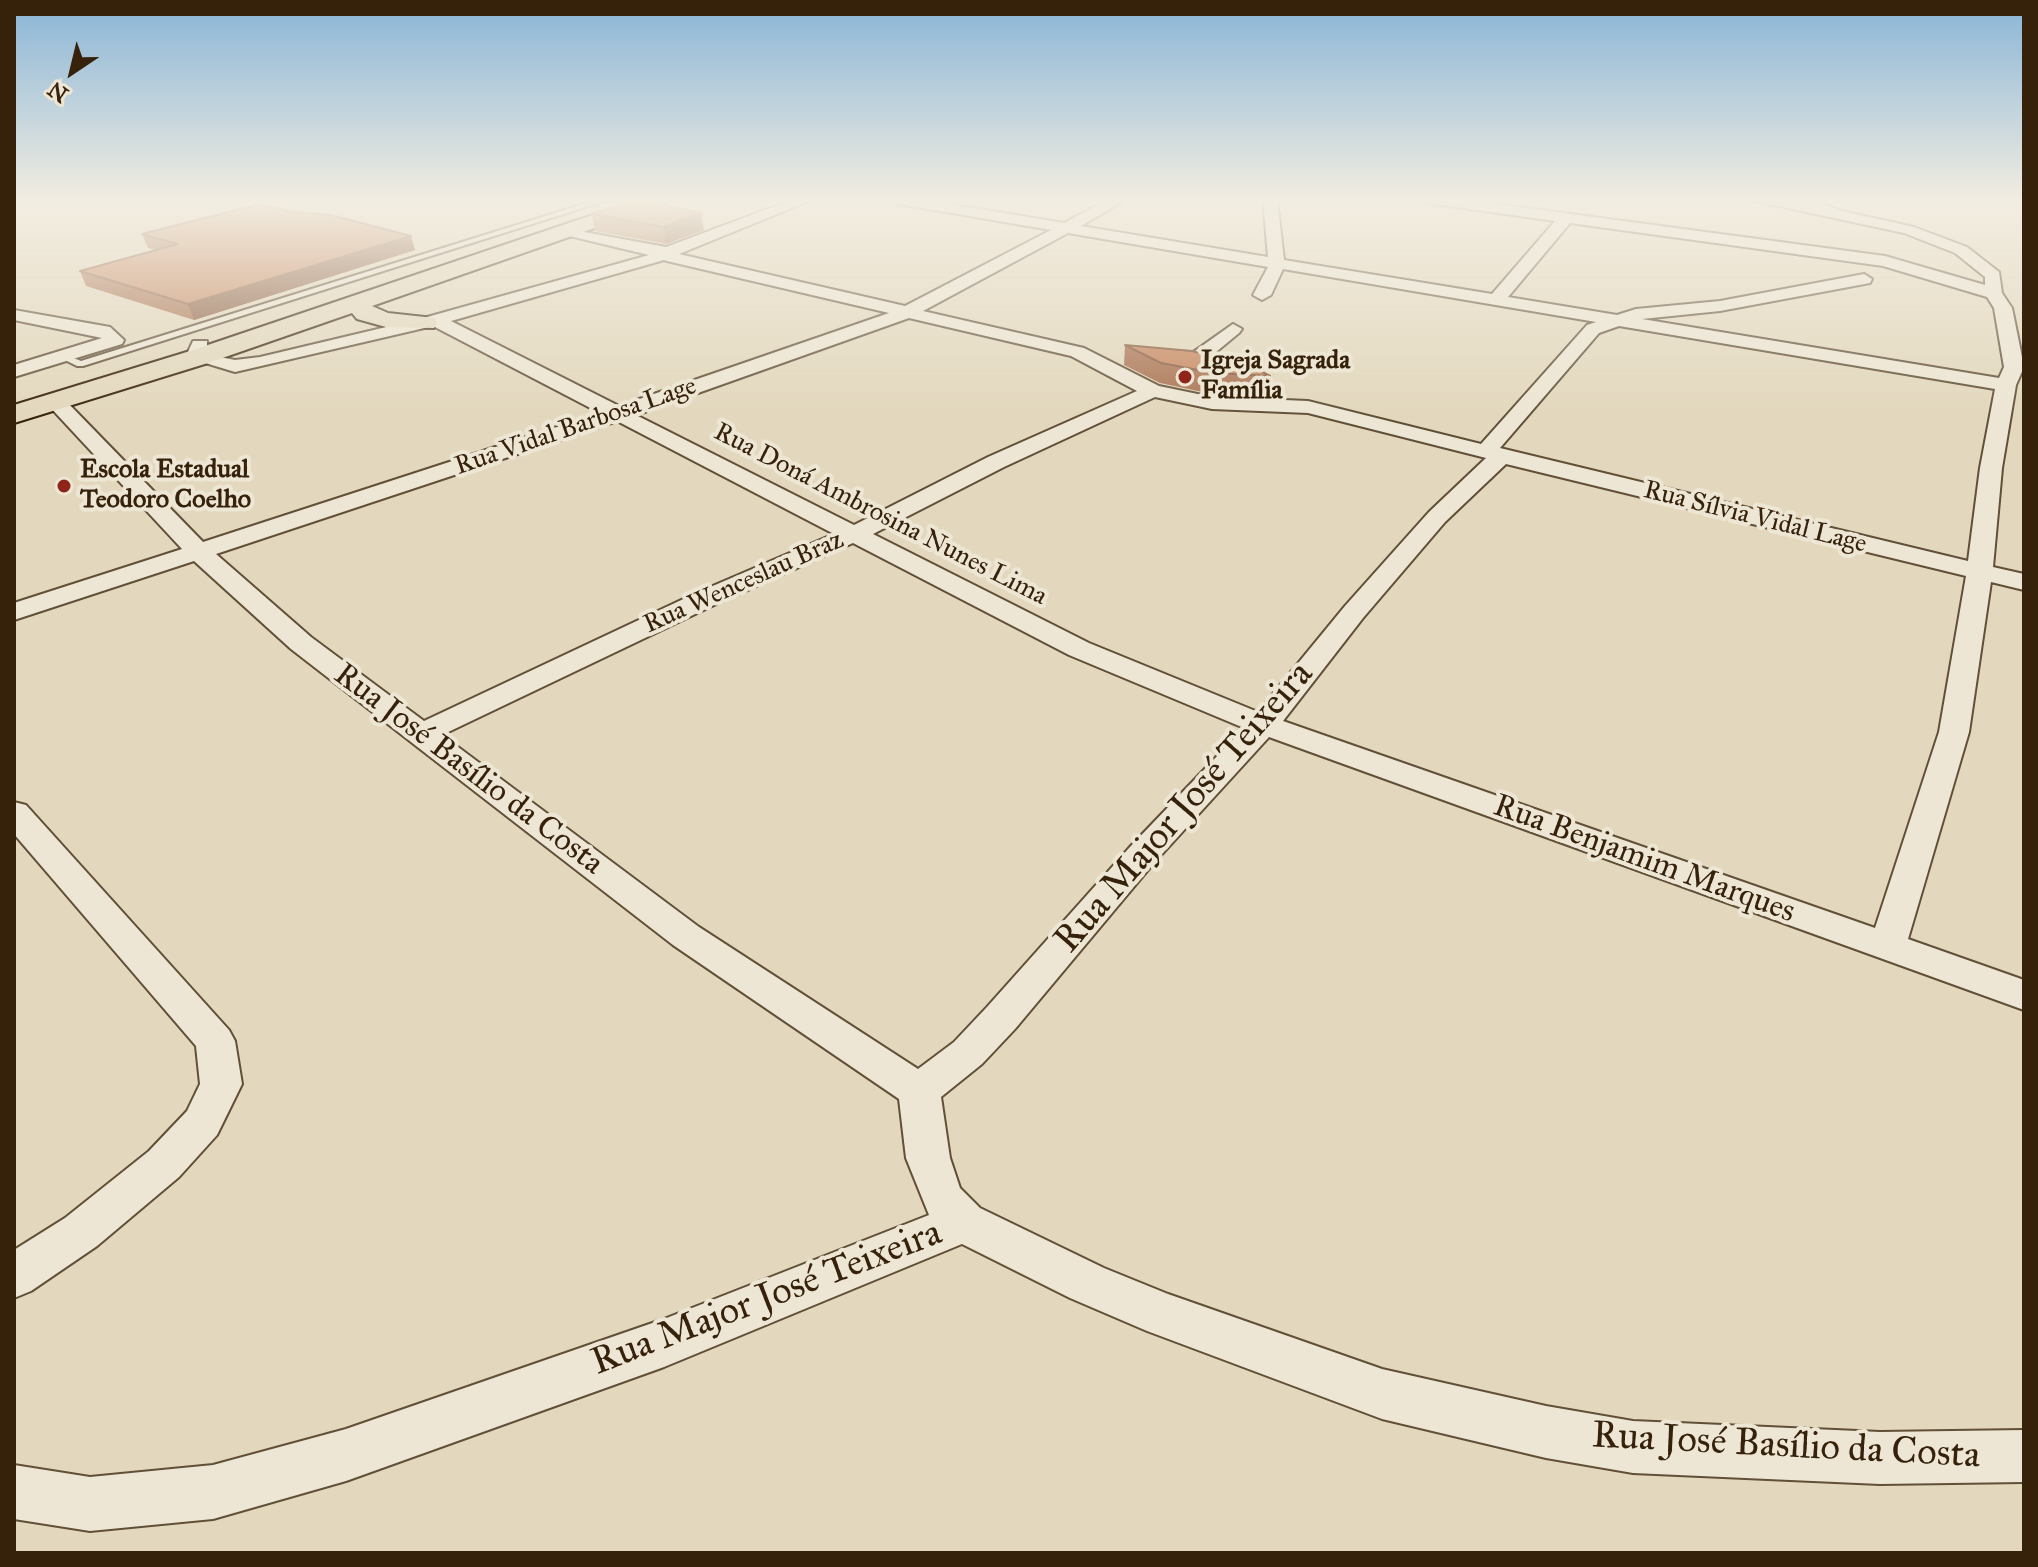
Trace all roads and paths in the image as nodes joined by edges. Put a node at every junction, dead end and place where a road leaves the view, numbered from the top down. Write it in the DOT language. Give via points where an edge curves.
graph roads {
  1 [pos="373,272"];
  2 [pos="426,272"];
  3 [pos="439,272"];
  4 [pos="597,272"];
  5 [pos="740,272"];
  6 [pos="981,272"];
  7 [pos="1273,272"];
  8 [pos="1320,272"];
  9 [pos="1520,272"];
  10 [pos="1923,272"];
  11 [pos="1988,272"];
  12 [pos="1864,279"];
  13 [pos="1993,293"];
  14 [pos="1262,295"];
  15 [pos="361,299"];
  16 [pos="1495,301"];
  17 [pos="906,313"];
  18 [pos="14,315"];
  19 [pos="1612,321"];
  20 [pos="429,322"];
  21 [pos="1233,329"];
  22 [pos="200,351"];
  23 [pos="1077,352"];
  24 [pos="1123,355"];
  25 [pos="64,357"];
  26 [pos="1220,369"];
  27 [pos="14,371"];
  28 [pos="2006,385"];
  29 [pos="1270,387"];
  30 [pos="1153,391"];
  31 [pos="14,402"];
  32 [pos="56,402"];
  33 [pos="1308,407"];
  34 [pos="14,414"];
  35 [pos="615,415"];
  36 [pos="1495,452"];
  37 [pos="852,535"];
  38 [pos="198,551"];
  39 [pos="1980,572"];
  40 [pos="2024,582"];
  41 [pos="14,612"];
  42 [pos="1264,725"];
  43 [pos="421,734"];
  44 [pos="14,813"];
  45 [pos="1887,947"];
  46 [pos="2024,995"];
  47 [pos="919,1091"];
  48 [pos="964,1222"];
  49 [pos="14,1276"];
  50 [pos="2024,1456"];
  51 [pos="14,1492"];
  1 -- 25 [label="lane" via="80,364"];
  2 -- 22 [label="highway"];
  3 -- 15 [label="highway"];
  4 -- 20 [label="street"];
  5 -- 17 [label="street"];
  6 -- 17 [label="street, Rua Vidal Barbosa Lage"];
  7 -- 14 [label="street"];
  8 -- 16 [label="street"];
  9 -- 16 [label="street"];
  10 -- 13 [label="street"];
  11 -- 13 [label="street"];
  12 -- 19 [label="street, Rua Major José Teixeira"];
  13 -- 28 [label="street" via="2003,308 2014,367"];
  15 -- 20 [label="highway" via="362,311 373,317"];
  15 -- 22 [label="highway"];
  16 -- 19 [label="street"];
  17 -- 23 [label="street"];
  17 -- 35 [label="street, Rua Vidal Barbosa Lage"];
  18 -- 25 [label="street" via="104,331 115,339"];
  19 -- 28 [label="street"];
  19 -- 36 [label="street, Rua Major José Teixeira" via="1584,338"];
  20 -- 22 [label="street" via="247,365"];
  20 -- 35 [label="street, Rua Doná Ambrosina Nunes Lima"];
  21 -- 26 [label="street" via="1185,361"];
  22 -- 31 [label="highway" via="157,358"];
  22 -- 32 [label="highway"];
  23 -- 24 [label="street"];
  23 -- 30 [label="street"];
  25 -- 27 [label="street"];
  28 -- 39 [label="street"];
  29 -- 33 [label="street"];
  30 -- 33 [label="street" via="1212,403"];
  30 -- 37 [label="street, Rua Wenceslau Braz"];
  32 -- 34 [label="highway"];
  32 -- 38 [label="street, Rua José Basílio da Costa"];
  33 -- 36 [label="street, Rua Sílvia Vidal Lage"];
  35 -- 37 [label="street, Rua Doná Ambrosina Nunes Lima"];
  35 -- 38 [label="street, Rua Vidal Barbosa Lage"];
  36 -- 39 [label="street, Rua Sílvia Vidal Lage"];
  36 -- 42 [label="street, Rua Major José Teixeira"];
  37 -- 42 [label="street, Rua Doná Ambrosina Nunes Lima" via="1079,649"];
  37 -- 43 [label="street, Rua Wenceslau Braz"];
  38 -- 41 [label="street, Rua Vidal Barbosa Lage"];
  38 -- 43 [label="street, Rua José Basílio da Costa" via="301,643"];
  39 -- 40 [label="street, Rua Sílvia Vidal Lage"];
  39 -- 45 [label="street" via="1954,732"];
  42 -- 45 [label="street, Rua Benjamim Marques"];
  42 -- 47 [label="street, Rua Major José Teixeira" via="984,1035"];
  43 -- 47 [label="street, Rua José Basílio da Costa" via="686,936"];
  44 -- 49 [label="street" via="215,1041 221,1084 202,1123 164,1164 81,1232"];
  45 -- 46 [label="street, Rua Benjamim Marques"];
  47 -- 48 [label="street, Rua Major José Teixeira" via="928,1158 942,1199"];
  48 -- 50 [label="street, Rua José Basílio da Costa" via="1087,1283 1294,1364 1382,1394 1546,1432 1648,1448 1880,1458"];
  48 -- 51 [label="street, Rua Major José Teixeira" via="664,1343 332,1459 198,1493 90,1504"];
}
